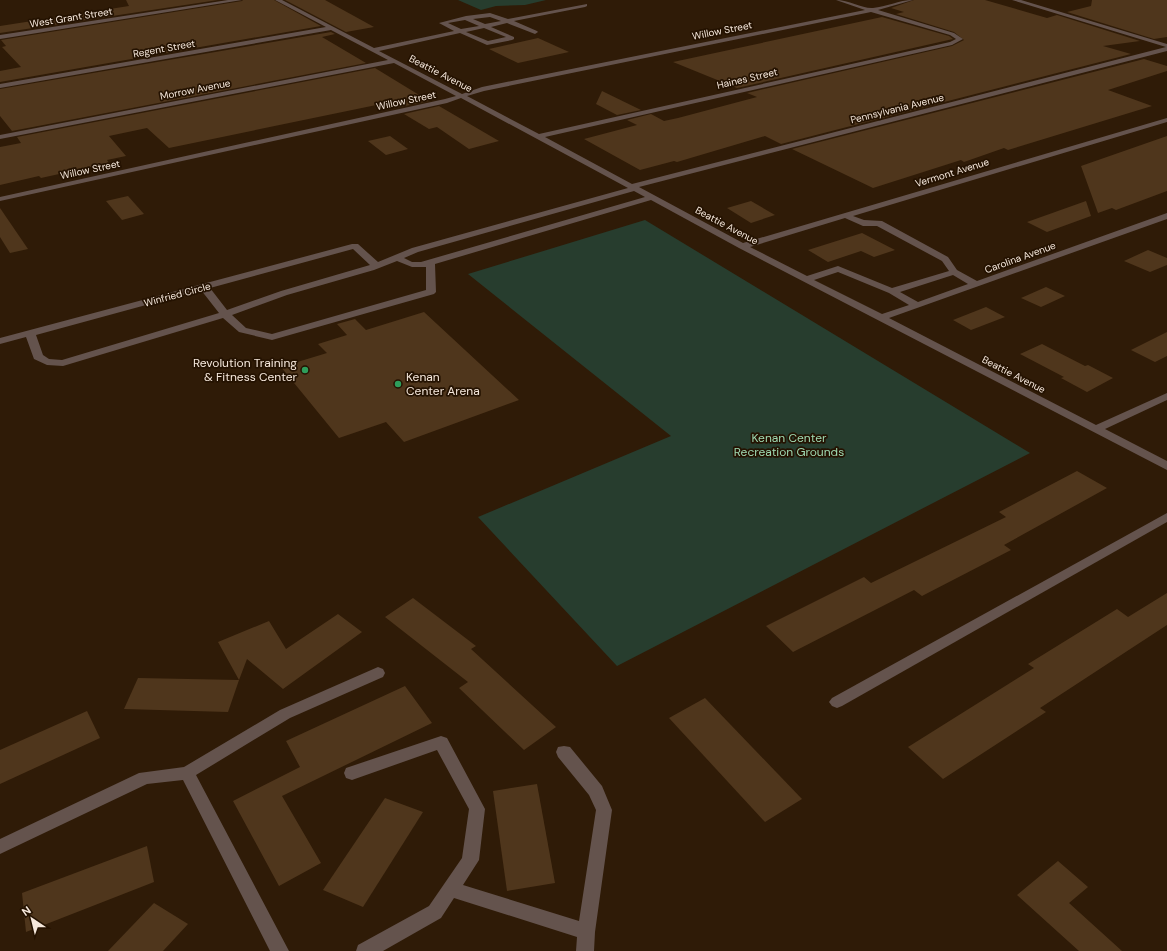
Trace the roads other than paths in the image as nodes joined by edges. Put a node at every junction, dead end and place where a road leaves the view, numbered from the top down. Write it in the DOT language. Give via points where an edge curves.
graph roads {
  1 [pos="239,0"];
  2 [pos="278,0"];
  3 [pos="839,0"];
  4 [pos="910,0"];
  5 [pos="1015,0"];
  6 [pos="586,5"];
  7 [pos="871,10"];
  8 [pos="466,18"];
  9 [pos="508,21"];
  10 [pos="484,26"];
  11 [pos="332,28"];
  12 [pos="460,31"];
  13 [pos="535,32"];
  14 [pos="0,37"];
  15 [pos="1167,46"];
  16 [pos="1167,49"];
  17 [pos="373,50"];
  18 [pos="394,61"];
  19 [pos="0,86"];
  20 [pos="460,95"];
  21 [pos="1167,120"];
  22 [pos="538,136"];
  23 [pos="0,137"];
  24 [pos="634,187"];
  25 [pos="653,197"];
  26 [pos="0,199"];
  27 [pos="845,215"];
  28 [pos="1167,216"];
  29 [pos="742,246"];
  30 [pos="398,257"];
  31 [pos="430,262"];
  32 [pos="377,266"];
  33 [pos="954,272"];
  34 [pos="807,279"];
  35 [pos="976,284"];
  36 [pos="204,287"];
  37 [pos="892,291"];
  38 [pos="917,305"];
  39 [pos="225,314"];
  40 [pos="881,318"];
  41 [pos="30,334"];
  42 [pos="0,341"];
  43 [pos="1167,396"];
  44 [pos="1096,429"];
  45 [pos="1167,466"];
  46 [pos="1167,517"];
  47 [pos="378,673"];
  48 [pos="837,702"];
  49 [pos="564,752"];
  50 [pos="186,773"];
  51 [pos="352,773"];
  52 [pos="0,846"];
  53 [pos="451,889"];
  54 [pos="586,932"];
  55 [pos="280,951"];
  56 [pos="365,951"];
  57 [pos="585,951"];
  1 -- 14 [label="street, West Grant Street"];
  2 -- 11 [label="street, Beattie Avenue"];
  3 -- 7 [label="street"];
  4 -- 7 [label="street, Willow Street"];
  5 -- 15 [label="street"];
  6 -- 9 [label="street"];
  7 -- 20 [label="street, Willow Street"];
  7 -- 22 [label="street, Haines Street" via="952,34 960,39 944,45"];
  8 -- 9 [label="street" via="490,15"];
  8 -- 10 [label="street"];
  8 -- 12 [label="street" via="442,23"];
  9 -- 10 [label="street"];
  9 -- 13 [label="street"];
  10 -- 12 [label="street"];
  10 -- 12 [label="street" via="512,38 487,43"];
  11 -- 17 [label="street, Beattie Avenue"];
  11 -- 19 [label="street, Regent Street"];
  12 -- 17 [label="street"];
  16 -- 24 [label="street, Pennsylvania Avenue"];
  17 -- 18 [label="street, Beattie Avenue"];
  18 -- 20 [label="street, Beattie Avenue"];
  18 -- 23 [label="street, Morrow Avenue"];
  20 -- 22 [label="street, Beattie Avenue"];
  20 -- 26 [label="street, Willow Street" via="447,101"];
  21 -- 27 [label="street, Vermont Avenue"];
  22 -- 24 [label="street, Beattie Avenue"];
  24 -- 25 [label="street, Beattie Avenue"];
  24 -- 30 [label="street, Pennsylvania Avenue"];
  25 -- 29 [label="street, Beattie Avenue"];
  25 -- 31 [label="street"];
  27 -- 29 [label="street, Vermont Avenue"];
  27 -- 33 [label="street" via="863,223 879,224 945,259"];
  28 -- 35 [label="street, Carolina Avenue"];
  29 -- 34 [label="street, Beattie Avenue"];
  30 -- 31 [label="street" via="410,264 421,265"];
  30 -- 32 [label="street, Pennsylvania Avenue"];
  31 -- 39 [label="street" via="431,292 272,338 243,330"];
  32 -- 36 [label="street, Winfried Circle" via="355,246"];
  32 -- 39 [label="street, Pennsylvania Avenue" via="284,293"];
  33 -- 35 [label="street"];
  33 -- 37 [label="street"];
  34 -- 37 [label="street" via="838,269"];
  34 -- 40 [label="street, Beattie Avenue"];
  35 -- 38 [label="street, Carolina Avenue"];
  36 -- 39 [label="street"];
  36 -- 41 [label="street, Winfried Circle"];
  37 -- 38 [label="street"];
  38 -- 40 [label="street, Carolina Avenue"];
  39 -- 41 [label="street, Pennsylvania Avenue" via="63,363 47,362 38,357"];
  40 -- 44 [label="street, Beattie Avenue"];
  41 -- 42 [label="street, Winfried Circle"];
  43 -- 44 [label="street"];
  44 -- 45 [label="street, Beattie Avenue"];
  46 -- 48 [label="street"];
  47 -- 50 [label="street" via="285,714"];
  49 -- 54 [label="street" via="596,791 604,810"];
  50 -- 52 [label="street" via="145,778"];
  50 -- 55 [label="street"];
  51 -- 53 [label="street" via="441,742 477,809 470,860"];
  53 -- 54 [label="street"];
  53 -- 56 [label="street" via="435,912"];
  54 -- 57 [label="street"];
}
